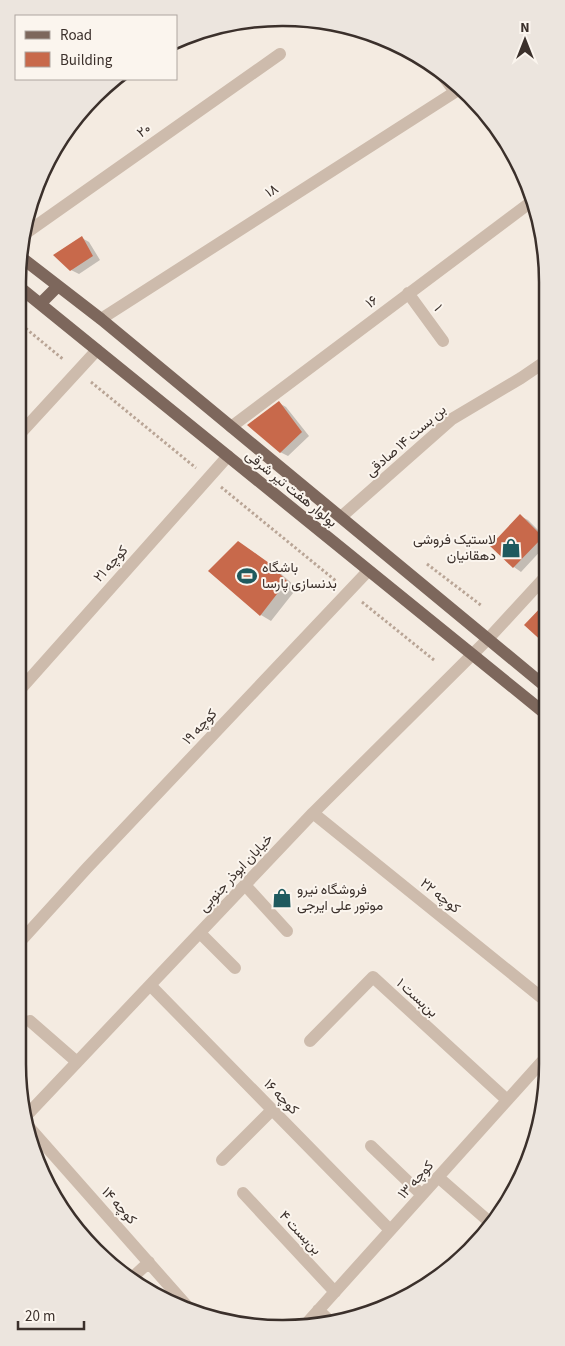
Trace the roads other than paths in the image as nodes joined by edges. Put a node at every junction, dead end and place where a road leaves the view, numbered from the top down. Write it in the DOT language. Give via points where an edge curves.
graph roads {
  1 [pos="280,54"];
  2 [pos="454,92"];
  3 [pos="527,205"];
  4 [pos="32,229"];
  5 [pos="27,262"];
  6 [pos="58,286"];
  7 [pos="26,293"];
  8 [pos="408,293"];
  9 [pos="40,304"];
  10 [pos="101,319"];
  11 [pos="443,341"];
  12 [pos="97,350"];
  13 [pos="539,365"];
  14 [pos="26,427"];
  15 [pos="231,427"];
  16 [pos="228,456"];
  17 [pos="341,517"];
  18 [pos="368,571"];
  19 [pos="539,584"];
  20 [pos="488,639"];
  21 [pos="471,656"];
  22 [pos="539,681"];
  23 [pos="26,683"];
  24 [pos="539,710"];
  25 [pos="313,813"];
  26 [pos="245,885"];
  27 [pos="287,931"];
  28 [pos="200,933"];
  29 [pos="26,935"];
  30 [pos="235,968"];
  31 [pos="150,985"];
  32 [pos="539,996"];
  33 [pos="30,1020"];
  34 [pos="310,1041"];
  35 [pos="77,1062"];
  36 [pos="539,1066"];
  37 [pos="507,1100"];
  38 [pos="272,1110"];
  39 [pos="31,1111"];
  40 [pos="37,1136"];
  41 [pos="371,1146"];
  42 [pos="222,1160"];
  43 [pos="438,1177"];
  44 [pos="244,1194"];
  45 [pos="422,1195"];
  46 [pos="486,1219"];
  47 [pos="390,1230"];
  48 [pos="149,1262"];
  49 [pos="136,1274"];
  50 [pos="335,1292"];
  51 [pos="182,1299"];
  52 [pos="318,1310"];
  53 [pos="325,1316"];
  54 [pos="311,1318"];
  1 -- 4 [label="street, ۲۰"];
  2 -- 10 [label="street, ۱۸"];
  3 -- 8 [label="street, ۱۶"];
  5 -- 6 [label="main road, بولوار هفت تیر شرقی"];
  6 -- 9 [label="main road"];
  6 -- 10 [label="main road, بولوار هفت تیر شرقی"];
  7 -- 9 [label="main road, بولوار هفت تیر شرقی"];
  8 -- 11 [label="street, ۱"];
  8 -- 15 [label="street, ۱۶"];
  9 -- 12 [label="main road, بولوار هفت تیر شرقی"];
  10 -- 15 [label="main road, بولوار هفت تیر شرقی"];
  12 -- 14 [label="street"];
  12 -- 16 [label="main road, بولوار هفت تیر شرقی"];
  13 -- 17 [label="street, بن بست ۱۴ صادقی" via="452,419"];
  15 -- 17 [label="main road, بولوار هفت تیر شرقی"];
  16 -- 18 [label="main road, بولوار هفت تیر شرقی"];
  16 -- 23 [label="street, کوچه ۲۱"];
  17 -- 20 [label="main road, بولوار هفت تیر شرقی"];
  18 -- 21 [label="main road, بولوار هفت تیر شرقی"];
  18 -- 29 [label="street, کوچه ۱۹"];
  19 -- 20 [label="street, خیابان ابوذر جنوبی"];
  20 -- 21 [label="street, خیابان ابوذر جنوبی"];
  20 -- 22 [label="main road, بولوار هفت تیر شرقی"];
  21 -- 24 [label="main road, بولوار هفت تیر شرقی"];
  21 -- 25 [label="street, خیابان ابوذر جنوبی"];
  25 -- 26 [label="street, خیابان ابوذر جنوبی"];
  25 -- 32 [label="street, کوچه ۲۲"];
  26 -- 27 [label="street"];
  26 -- 28 [label="street, خیابان ابوذر جنوبی"];
  28 -- 30 [label="street"];
  28 -- 31 [label="street, خیابان ابوذر جنوبی"];
  31 -- 35 [label="street, خیابان ابوذر جنوبی"];
  31 -- 38 [label="street, کوچه ۱۶"];
  33 -- 35 [label="street"];
  34 -- 37 [label="street, بن‌بست ۱" via="372,977"];
  35 -- 39 [label="street, خیابان ابوذر جنوبی"];
  36 -- 37 [label="street, کوچه ۱۳"];
  37 -- 43 [label="street, کوچه ۱۳"];
  38 -- 42 [label="street"];
  38 -- 47 [label="street, کوچه ۱۶"];
  40 -- 48 [label="street, کوچه ۱۴"];
  41 -- 45 [label="street"];
  43 -- 45 [label="street, کوچه ۱۳"];
  43 -- 46 [label="street"];
  44 -- 50 [label="street, بن‌بست ۴"];
  45 -- 47 [label="street, کوچه ۱۳"];
  47 -- 50 [label="street, کوچه ۱۳"];
  48 -- 49 [label="street"];
  48 -- 51 [label="street, کوچه ۱۴"];
  50 -- 52 [label="street, کوچه ۱۳"];
  52 -- 53 [label="street"];
  52 -- 54 [label="street, کوچه ۱۳"];
}
